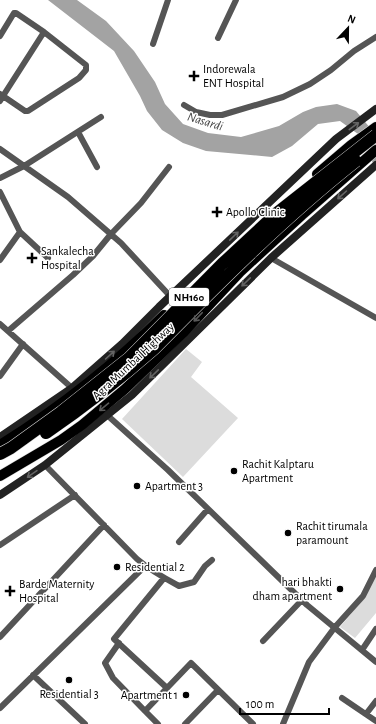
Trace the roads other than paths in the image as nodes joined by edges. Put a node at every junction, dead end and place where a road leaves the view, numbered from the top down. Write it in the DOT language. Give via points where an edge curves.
graph roads {
  1 [pos="168,0"];
  2 [pos="236,0"];
  3 [pos="44,32"];
  4 [pos="0,36"];
  5 [pos="376,37"];
  6 [pos="218,38"];
  7 [pos="153,44"];
  8 [pos="1,97"];
  9 [pos="184,106"];
  10 [pos="374,110"];
  11 [pos="101,117"];
  12 [pos="376,127"];
  13 [pos="78,132"];
  14 [pos="376,135"];
  15 [pos="376,145"];
  16 [pos="0,149"];
  17 [pos="376,150"];
  18 [pos="24,166"];
  19 [pos="98,167"];
  20 [pos="169,167"];
  21 [pos="374,167"];
  22 [pos="0,178"];
  23 [pos="0,192"];
  24 [pos="20,232"];
  25 [pos="110,234"];
  26 [pos="48,258"];
  27 [pos="271,258"];
  28 [pos="0,260"];
  29 [pos="170,296"];
  30 [pos="376,318"];
  31 [pos="0,324"];
  32 [pos="8,331"];
  33 [pos="142,336"];
  34 [pos="23,344"];
  35 [pos="160,355"];
  36 [pos="0,376"];
  37 [pos="72,388"];
  38 [pos="107,415"];
  39 [pos="0,437"];
  40 [pos="0,445"];
  41 [pos="0,454"];
  42 [pos="0,463"];
  43 [pos="45,465"];
  44 [pos="0,476"];
  45 [pos="0,494"];
  46 [pos="75,495"];
  47 [pos="208,509"];
  48 [pos="104,525"];
  49 [pos="179,542"];
  50 [pos="0,545"];
  51 [pos="212,560"];
  52 [pos="145,566"];
  53 [pos="376,570"];
  54 [pos="164,578"];
  55 [pos="302,600"];
  56 [pos="334,628"];
  57 [pos="376,629"];
  58 [pos="0,636"];
  59 [pos="263,641"];
  60 [pos="119,644"];
  61 [pos="362,650"];
  62 [pos="376,662"];
  63 [pos="33,675"];
  64 [pos="167,688"];
  65 [pos="218,690"];
  66 [pos="342,698"];
  67 [pos="376,700"];
  68 [pos="0,708"];
  69 [pos="145,710"];
  70 [pos="366,714"];
  71 [pos="376,721"];
  72 [pos="85,724"];
  73 [pos="158,724"];
  74 [pos="185,724"];
  75 [pos="253,724"];
  76 [pos="283,724"];
  1 -- 7 [label="street"];
  2 -- 6 [label="street"];
  3 -- 4 [label="street" via="14,13"];
  3 -- 8 [label="street"];
  3 -- 8 [label="street" via="86,65 86,70 79,78 26,111"];
  5 -- 9 [label="street" via="310,84 283,97 222,115 196,112"];
  29 -- 10 [label="street, one-way" via="336,139"];
  11 -- 13 [label="street"];
  12 -- 33 [label="main road" via="351,145 216,262"];
  13 -- 18 [label="street"];
  13 -- 19 [label="street"];
  14 -- 41 [label="highway, NH160, bridge" via="278,212 222,264 129,358 67,408"];
  15 -- 42 [label="highway, NH160, bridge" via="285,221 119,380"];
  16 -- 18 [label="street"];
  17 -- 35 [label="main road, Agra Mumbai Highway, one-way" via="240,272"];
  18 -- 22 [label="street"];
  18 -- 25 [label="street" via="68,197"];
  20 -- 25 [label="street" via="141,203"];
  21 -- 27 [label="street, one-way"];
  23 -- 24 [label="street"];
  24 -- 26 [label="street"];
  24 -- 28 [label="street"];
  25 -- 29 [label="street"];
  25 -- 32 [label="street" via="93,256"];
  27 -- 30 [label="street"];
  27 -- 38 [label="street, one-way" via="132,395"];
  37 -- 29 [label="street, one-way" via="122,344"];
  31 -- 32 [label="street"];
  32 -- 34 [label="street"];
  33 -- 35 [label="main road"];
  33 -- 40 [label="main road" via="75,394"];
  34 -- 36 [label="street"];
  34 -- 37 [label="street"];
  35 -- 44 [label="main road, Agra Mumbai Highway, one-way" via="82,425"];
  37 -- 39 [label="street"];
  38 -- 43 [label="street"];
  38 -- 47 [label="street"];
  43 -- 45 [label="street, one-way"];
  43 -- 46 [label="street"];
  46 -- 48 [label="street"];
  46 -- 50 [label="street"];
  47 -- 49 [label="street"];
  47 -- 55 [label="street"];
  48 -- 52 [label="street"];
  48 -- 58 [label="street"];
  51 -- 54 [label="street" via="194,582 180,586"];
  52 -- 54 [label="street"];
  52 -- 63 [label="street"];
  53 -- 56 [label="street" via="363,596"];
  54 -- 60 [label="street" via="114,639"];
  55 -- 56 [label="street"];
  55 -- 59 [label="street"];
  56 -- 61 [label="street"];
  56 -- 76 [label="street" via="305,670"];
  57 -- 61 [label="street"];
  60 -- 64 [label="street"];
  60 -- 69 [label="street" via="105,662 113,678"];
  61 -- 62 [label="street"];
  63 -- 68 [label="street"];
  63 -- 72 [label="street"];
  64 -- 65 [label="street" via="191,663"];
  64 -- 69 [label="street"];
  65 -- 74 [label="street"];
  65 -- 75 [label="street"];
  66 -- 70 [label="street"];
  67 -- 70 [label="street"];
  69 -- 73 [label="street"];
  70 -- 71 [label="street"];
}
